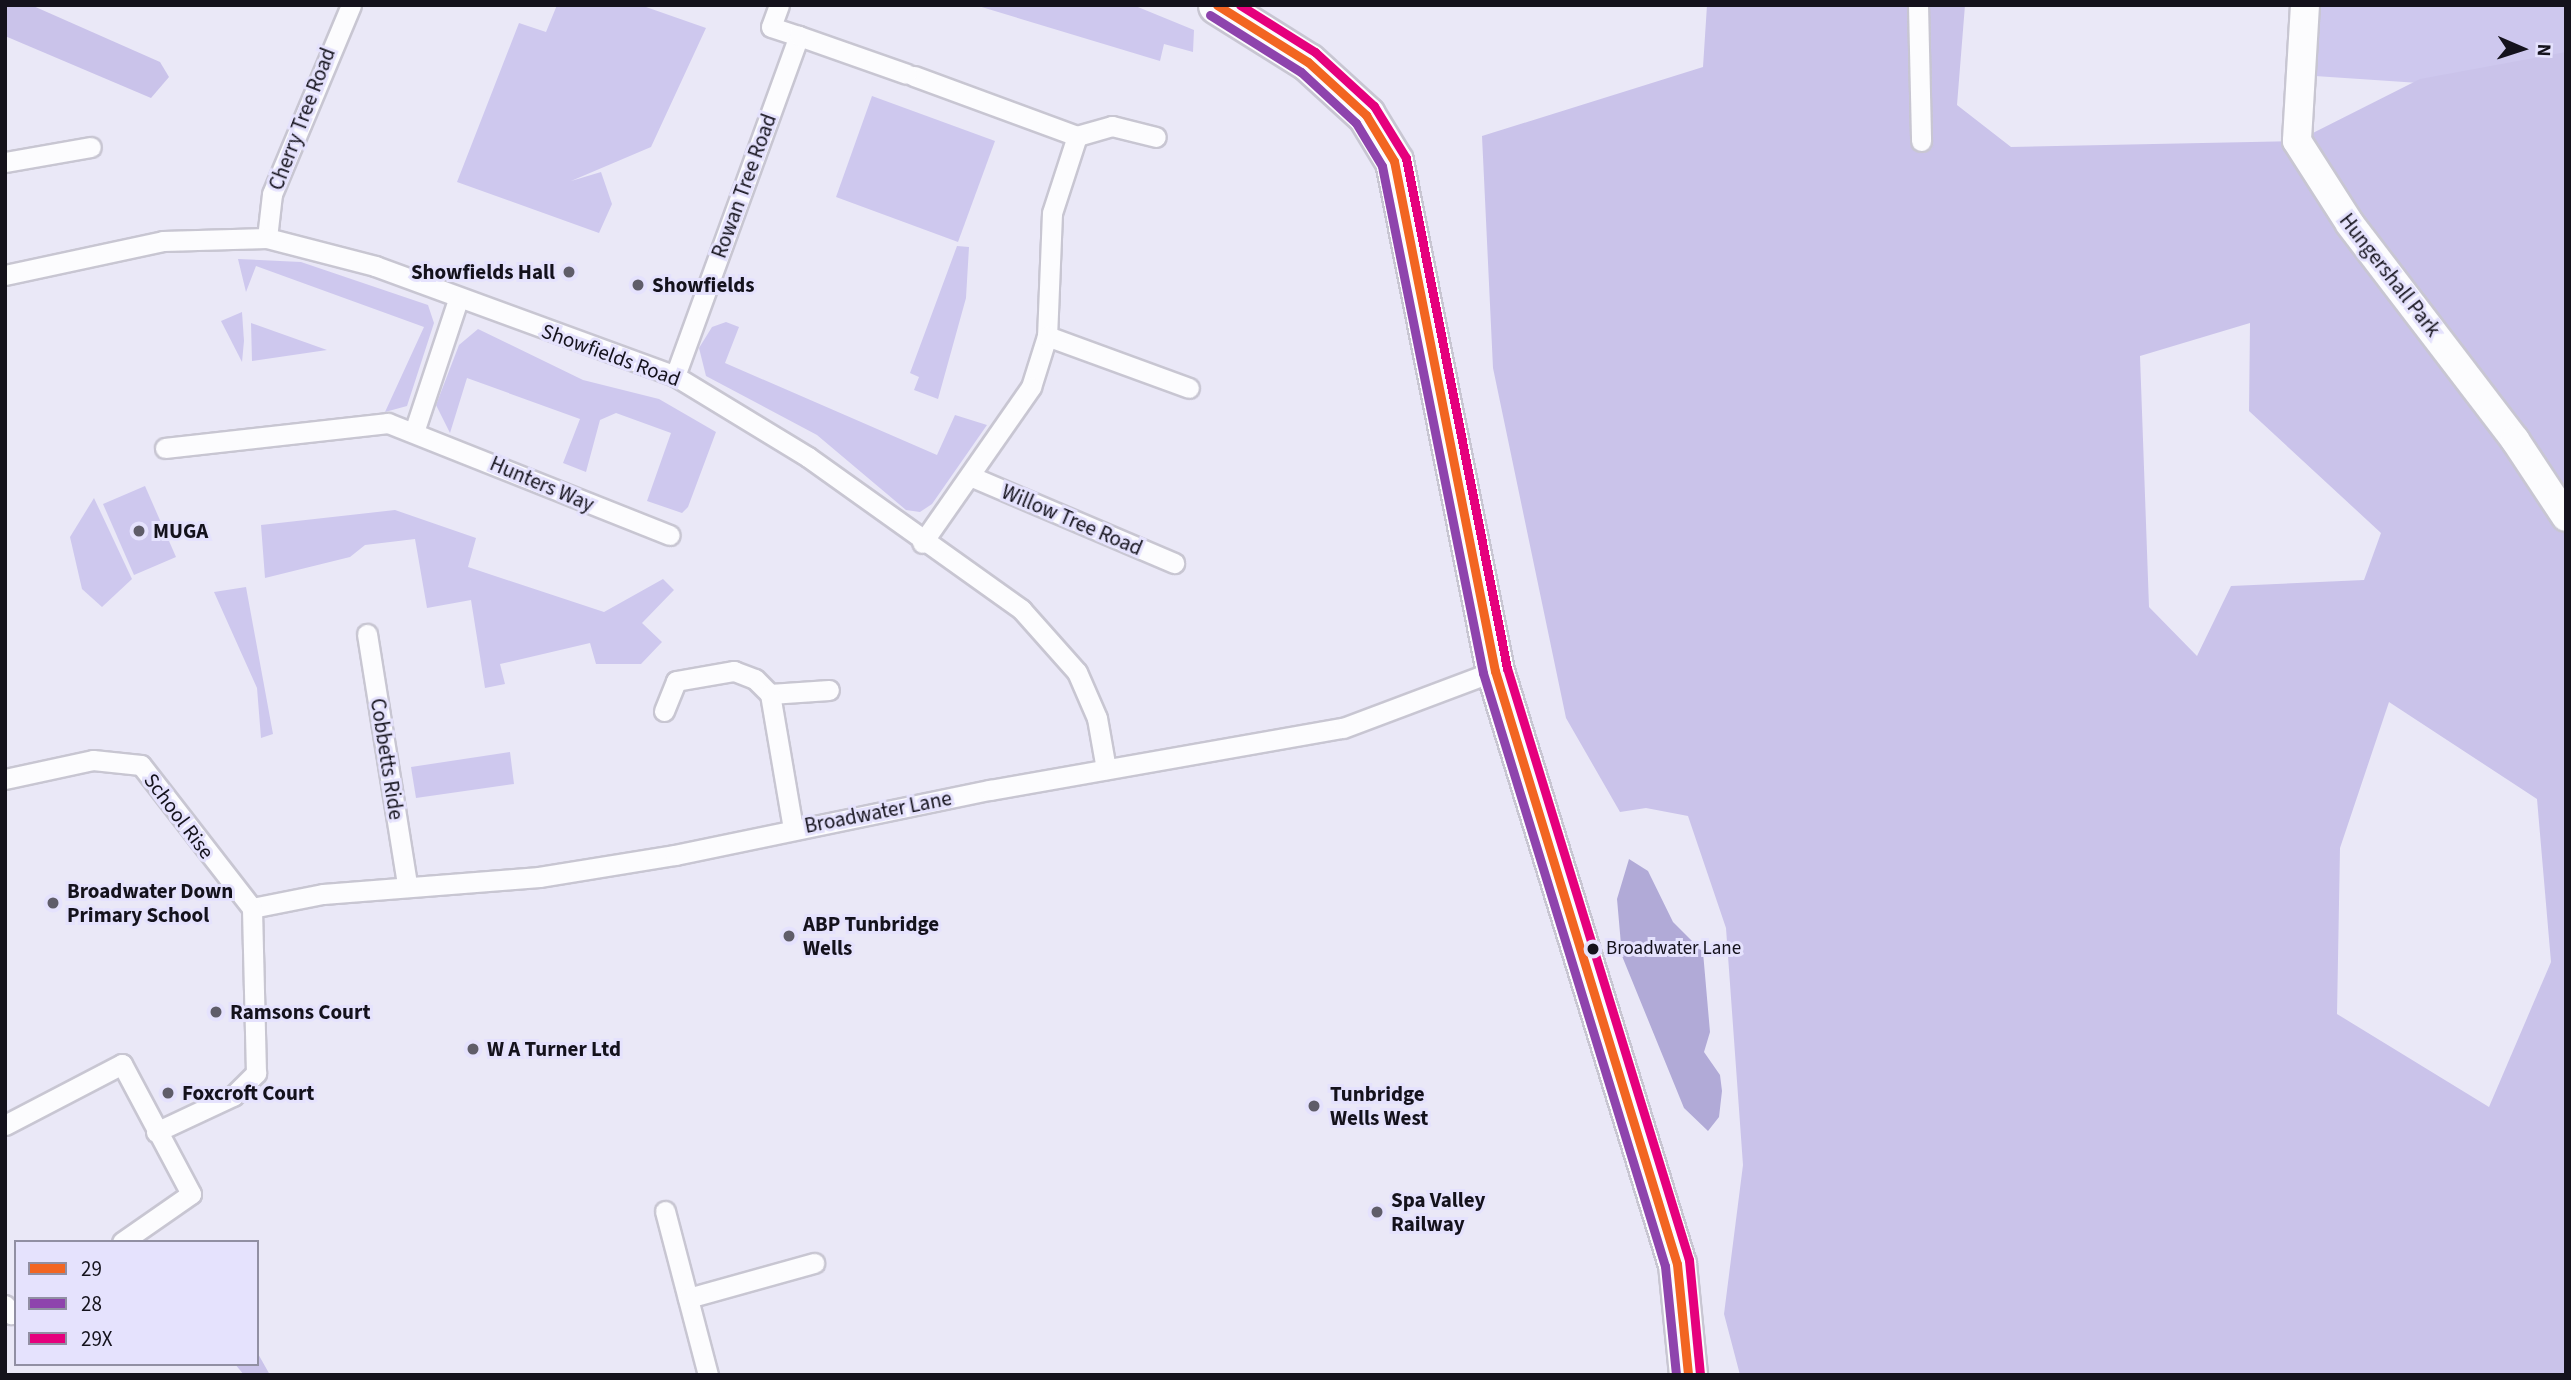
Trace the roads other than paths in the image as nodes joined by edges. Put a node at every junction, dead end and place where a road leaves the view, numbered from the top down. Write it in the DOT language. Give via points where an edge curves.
graph roads {
  1 [pos="351,5"];
  2 [pos="779,5"];
  3 [pos="1217,5"];
  4 [pos="1919,5"];
  5 [pos="2305,5"];
  6 [pos="799,36"];
  7 [pos="1077,136"];
  8 [pos="1156,137"];
  9 [pos="1921,142"];
  10 [pos="91,147"];
  11 [pos="5,162"];
  12 [pos="267,237"];
  13 [pos="5,275"];
  14 [pos="458,300"];
  15 [pos="1046,336"];
  16 [pos="675,376"];
  17 [pos="1189,388"];
  18 [pos="414,432"];
  19 [pos="165,448"];
  20 [pos="970,477"];
  21 [pos="2566,517"];
  22 [pos="670,535"];
  23 [pos="922,543"];
  24 [pos="1174,563"];
  25 [pos="367,634"];
  26 [pos="1495,671"];
  27 [pos="829,690"];
  28 [pos="770,694"];
  29 [pos="664,711"];
  30 [pos="1106,769"];
  31 [pos="5,779"];
  32 [pos="793,829"];
  33 [pos="407,883"];
  34 [pos="252,908"];
  35 [pos="5,1125"];
  36 [pos="156,1132"];
  37 [pos="665,1211"];
  38 [pos="125,1240"];
  39 [pos="814,1263"];
  40 [pos="688,1298"];
  41 [pos="708,1375"];
  42 [pos="1688,1375"];
  1 -- 12 [label="street, Cherry Tree Road" via="272,194"];
  2 -- 6 [label="street" via="771,27"];
  3 -- 26 [label="highway" via="1308,62 1366,115 1394,161"];
  4 -- 9 [label="street"];
  5 -- 21 [label="street, Hungershall Park" via="2297,141 2350,224 2515,440"];
  6 -- 7 [label="street"];
  6 -- 16 [label="street, Rowan Tree Road"];
  7 -- 8 [label="street" via="1112,126"];
  7 -- 15 [label="street" via="1051,223"];
  10 -- 11 [label="street"];
  12 -- 13 [label="street, Showfields Road" via="163,241"];
  12 -- 14 [label="street, Showfields Road" via="375,265"];
  14 -- 16 [label="street, Showfields Road"];
  14 -- 18 [label="street"];
  15 -- 17 [label="street"];
  15 -- 20 [label="street" via="1031,387"];
  16 -- 23 [label="street, Showfields Road" via="808,457"];
  18 -- 19 [label="street, Hunters Way" via="364,421"];
  18 -- 22 [label="street, Hunters Way"];
  20 -- 23 [label="street"];
  20 -- 24 [label="street, Willow Tree Road"];
  23 -- 30 [label="street, Showfields Road" via="1021,609 1054,640 1097,718"];
  25 -- 33 [label="street, Cobbetts Ride"];
  26 -- 30 [label="street, Broadwater Lane" via="1343,728"];
  26 -- 42 [label="highway" via="1677,1265"];
  27 -- 28 [label="street"];
  28 -- 29 [label="street" via="734,671 702,672 677,681"];
  28 -- 32 [label="street"];
  30 -- 32 [label="street, Broadwater Lane"];
  31 -- 34 [label="street, School Rise" via="93,760 141,765"];
  32 -- 33 [label="street, Broadwater Lane" via="539,877"];
  33 -- 34 [label="street, Broadwater Lane"];
  34 -- 36 [label="street" via="256,1073 233,1096"];
  35 -- 36 [label="street" via="122,1064"];
  36 -- 38 [label="street" via="191,1194"];
  37 -- 40 [label="street"];
  39 -- 40 [label="street"];
  40 -- 41 [label="street"];
}
